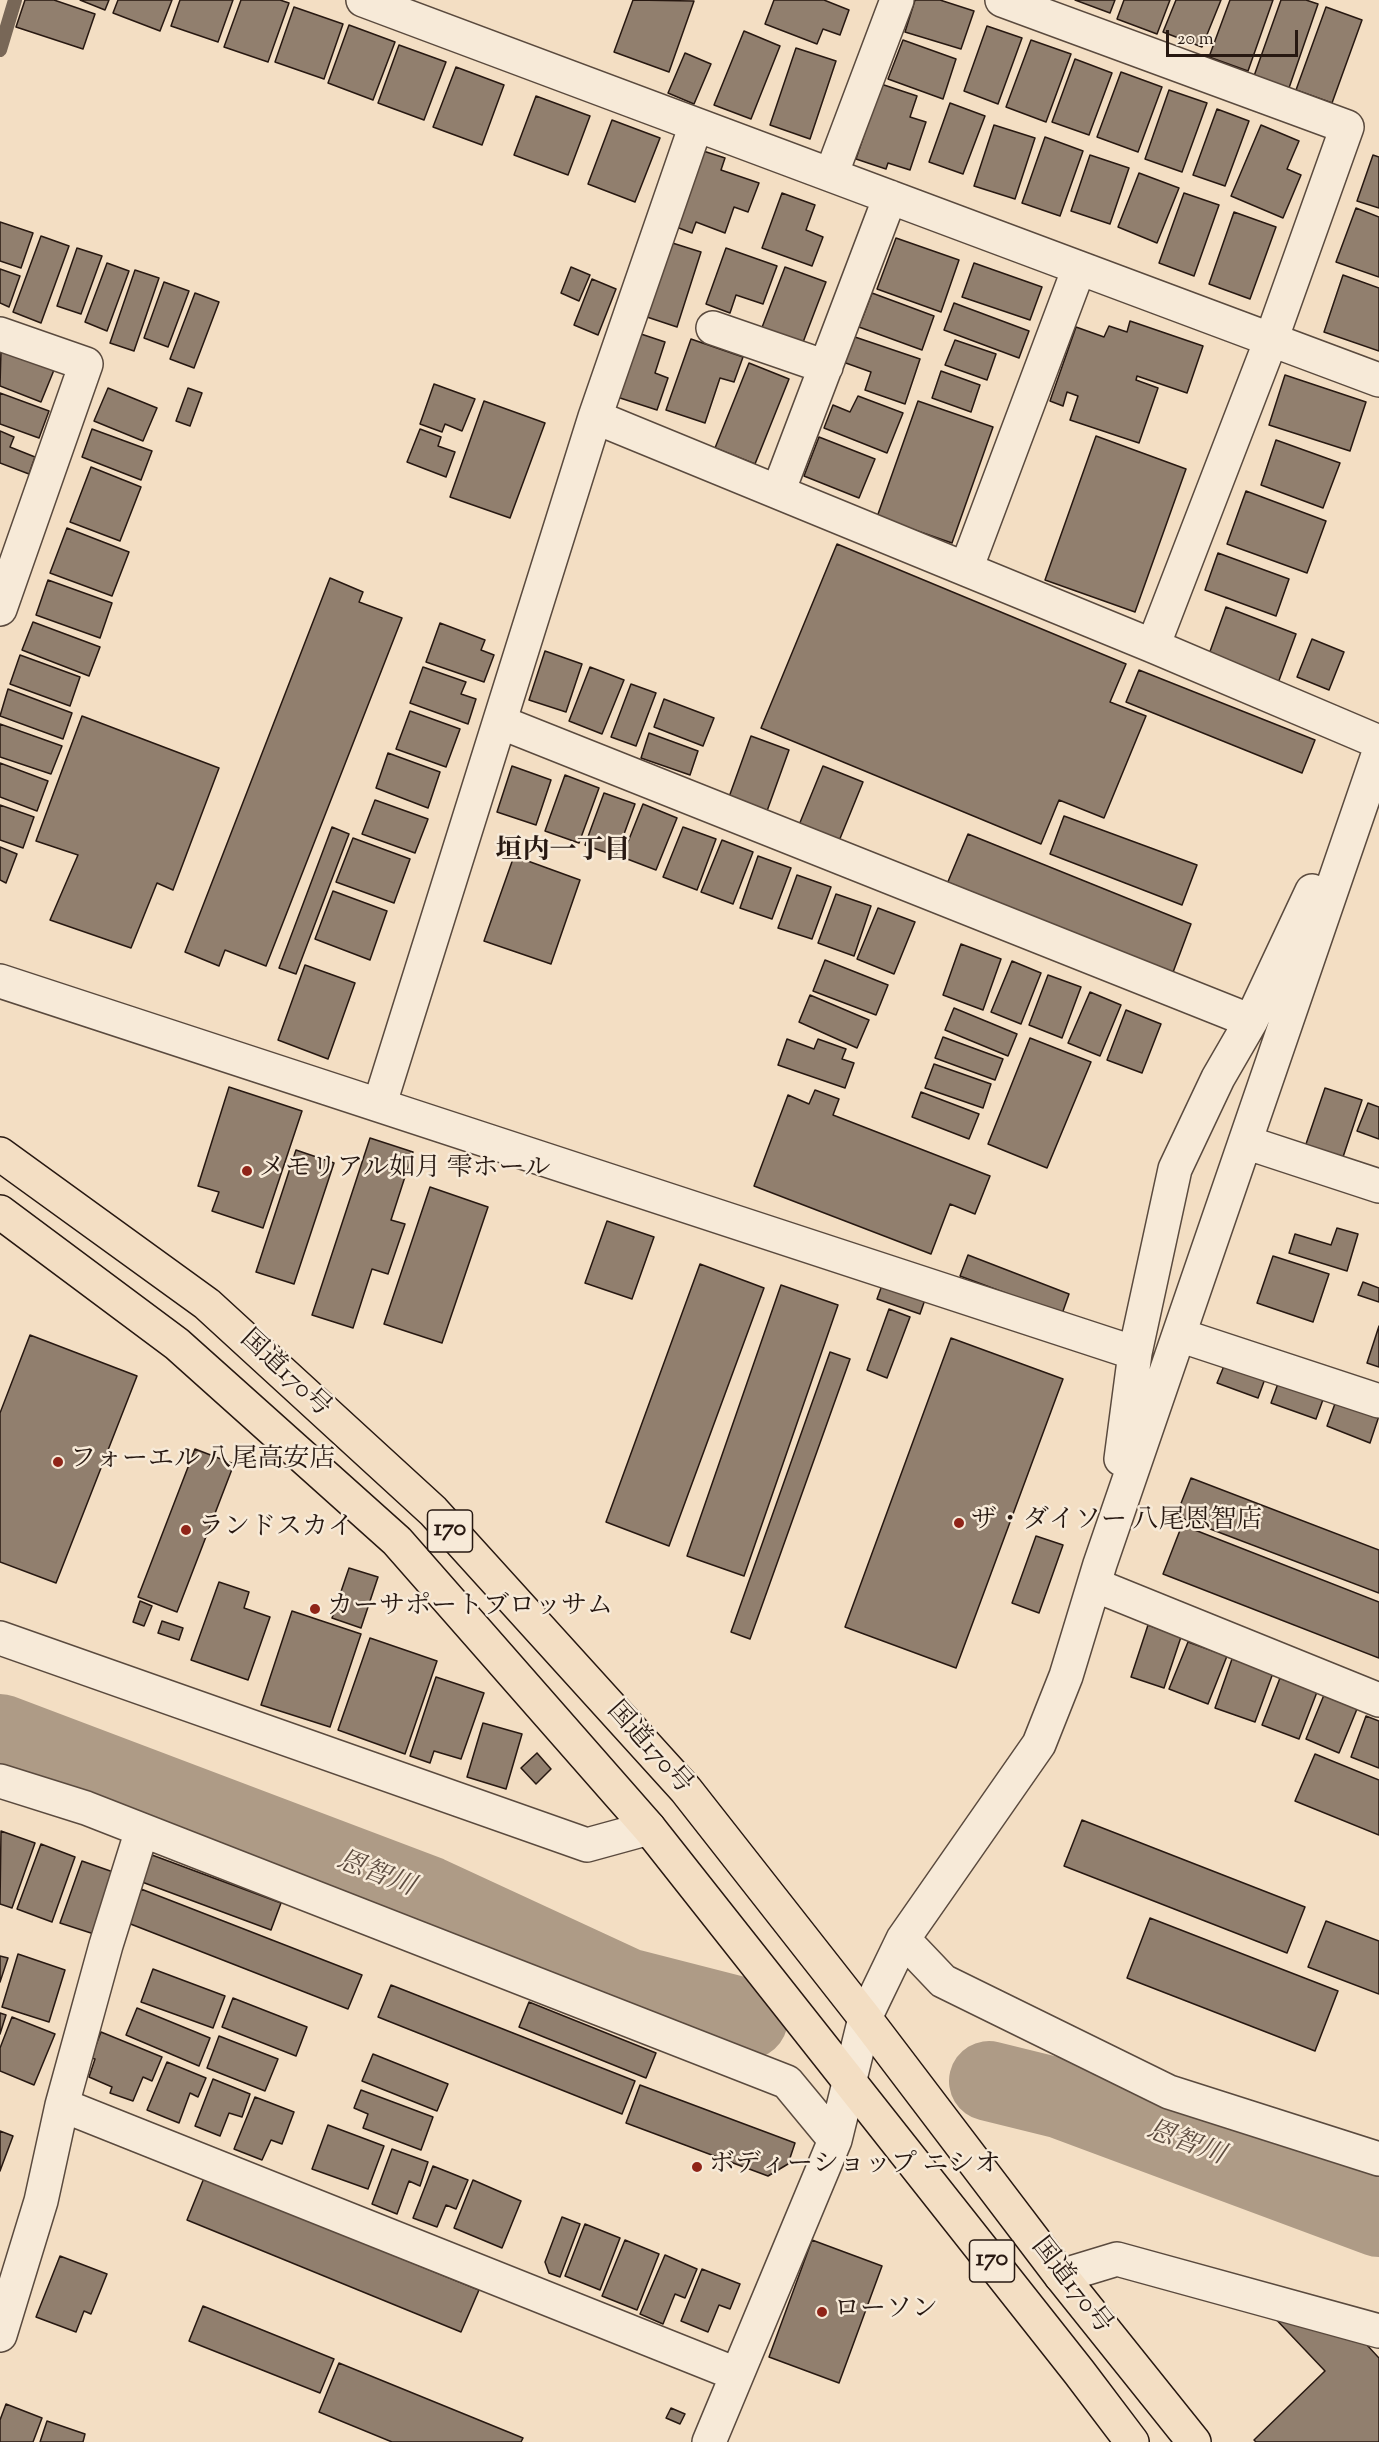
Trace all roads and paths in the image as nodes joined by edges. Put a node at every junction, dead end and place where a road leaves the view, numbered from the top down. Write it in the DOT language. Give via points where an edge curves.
graph roads {
  1 [pos="363,0"];
  2 [pos="897,0"];
  3 [pos="1002,0"];
  4 [pos="696,125"];
  5 [pos="831,175"];
  6 [pos="890,197"];
  7 [pos="1079,268"];
  8 [pos="713,328"];
  9 [pos="0,334"];
  10 [pos="1271,340"];
  11 [pos="826,367"];
  12 [pos="1379,380"];
  13 [pos="595,417"];
  14 [pos="778,492"];
  15 [pos="7,564"];
  16 [pos="966,569"];
  17 [pos="0,609"];
  18 [pos="1153,646"];
  19 [pos="500,722"];
  20 [pos="1379,742"];
  21 [pos="1379,751"];
  22 [pos="0,981"];
  23 [pos="1251,1021"];
  24 [pos="380,1104"];
  25 [pos="1245,1142"];
  26 [pos="0,1154"];
  27 [pos="1379,1186"];
  28 [pos="0,1212"];
  29 [pos="1179,1335"];
  30 [pos="1135,1353"];
  31 [pos="1379,1401"];
  32 [pos="1097,1575"];
  33 [pos="0,1638"];
  34 [pos="1379,1700"];
  35 [pos="0,1781"];
  36 [pos="649,1828"];
  37 [pos="142,1830"];
  38 [pos="903,1939"];
  39 [pos="870,2007"];
  40 [pos="850,2081"];
  41 [pos="62,2105"];
  42 [pos="835,2140"];
  43 [pos="1379,2158"];
  44 [pos="1061,2276"];
  45 [pos="1379,2331"];
  46 [pos="0,2335"];
  47 [pos="736,2374"];
  48 [pos="709,2442"];
  49 [pos="1132,2442"];
  50 [pos="1194,2442"];
  1 -- 4 [label="street"];
  2 -- 5 [label="street"];
  3 -- 10 [label="street" via="1347,127"];
  4 -- 5 [label="street"];
  4 -- 13 [label="street"];
  5 -- 6 [label="street"];
  6 -- 7 [label="street"];
  6 -- 11 [label="street"];
  7 -- 10 [label="street"];
  7 -- 16 [label="street"];
  8 -- 11 [label="street"];
  9 -- 15 [label="street" via="86,364"];
  10 -- 12 [label="street"];
  10 -- 18 [label="street"];
  11 -- 14 [label="street"];
  13 -- 14 [label="street"];
  13 -- 19 [label="street"];
  14 -- 16 [label="street"];
  15 -- 17 [label="street"];
  16 -- 18 [label="street"];
  18 -- 20 [label="street"];
  19 -- 23 [label="street"];
  19 -- 24 [label="street"];
  21 -- 23 [label="street"];
  21 -- 25 [label="street"];
  22 -- 24 [label="street"];
  23 -- 30 [label="street" via="1218,1078 1175,1169"];
  24 -- 30 [label="street"];
  25 -- 27 [label="street"];
  25 -- 29 [label="street"];
  26 -- 39 [label="highway, 国道170号 / 170" via="207,1304 433,1511 686,1790 834,1977"];
  28 -- 36 [label="highway, 国道170号 / 170" via="177,1344 397,1541"];
  29 -- 31 [label="street"];
  29 -- 32 [label="street"];
  30 -- 32 [label="street" via="1123,1448"];
  32 -- 34 [label="street"];
  32 -- 38 [label="street" via="1066,1676 1039,1744"];
  33 -- 36 [label="street" via="587,1845"];
  35 -- 37 [label="street"];
  36 -- 40 [label="highway, 国道170号 / 170"];
  37 -- 41 [label="street"];
  37 -- 42 [label="street" via="787,2082"];
  38 -- 39 [label="street"];
  38 -- 43 [label="street" via="943,1981 1169,2092"];
  39 -- 40 [label="street"];
  39 -- 44 [label="highway, 国道170号 / 170" via="935,2110"];
  40 -- 42 [label="street"];
  40 -- 49 [label="highway, 国道170号 / 170"];
  41 -- 46 [label="street" via="41,2201"];
  41 -- 47 [label="street"];
  42 -- 47 [label="street"];
  44 -- 45 [label="street" via="1117,2259"];
  44 -- 50 [label="highway, 国道170号 / 170"];
  47 -- 48 [label="street"];
}
